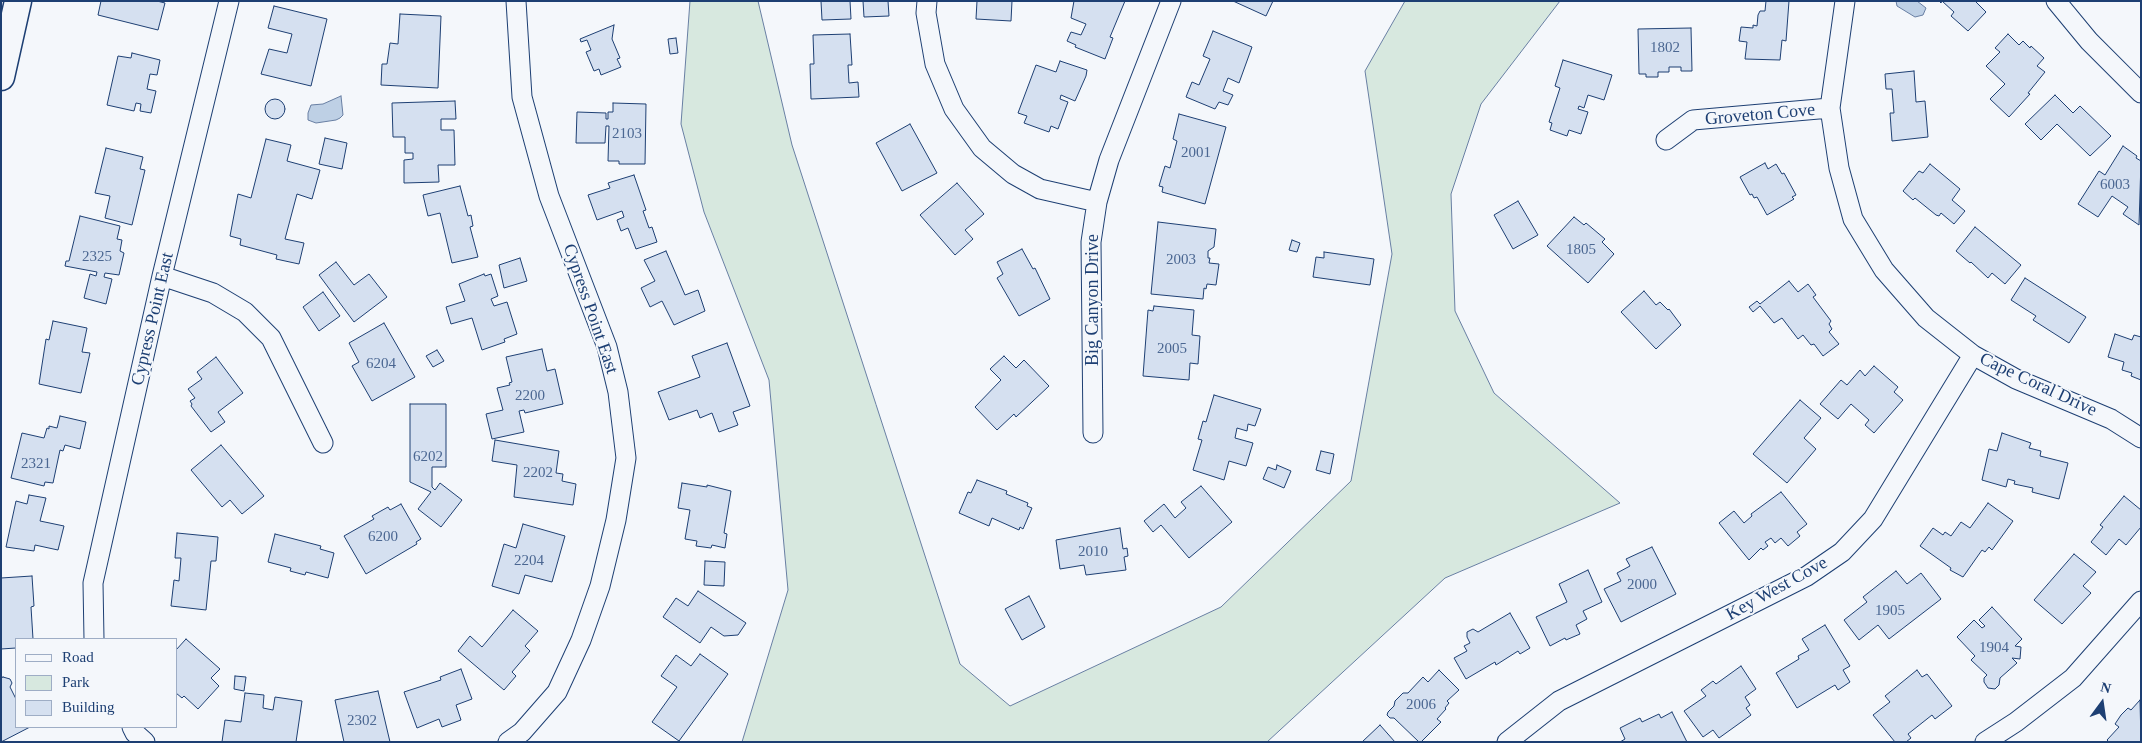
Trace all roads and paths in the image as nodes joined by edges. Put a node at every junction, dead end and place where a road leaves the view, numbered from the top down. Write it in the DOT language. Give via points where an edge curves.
graph roads {
  1 [pos="18,1"];
  2 [pos="229,1"];
  3 [pos="516,1"];
  4 [pos="927,1"];
  5 [pos="1172,1"];
  6 [pos="1845,1"];
  7 [pos="2056,1"];
  8 [pos="1,77"];
  9 [pos="2141,93"];
  10 [pos="1830,108"];
  11 [pos="1666,140"];
  12 [pos="1097,202"];
  13 [pos="162,276"];
  14 [pos="1973,355"];
  15 [pos="1093,433"];
  16 [pos="2141,438"];
  17 [pos="323,443"];
  18 [pos="2141,601"];
  19 [pos="94,638"];
  20 [pos="132,728"];
  21 [pos="145,742"];
  22 [pos="508,742"];
  23 [pos="1506,742"];
  24 [pos="1985,742"];
  1 -- 8 [label="street"];
  2 -- 13 [label="street, Cypress Point East"];
  3 -- 22 [label="street, Cypress Point East" via="522,98 549,196 607,346 618,392 626,458 616,520 600,586 581,640 556,692 522,732"];
  4 -- 12 [label="street" via="926,13 936,64 954,109 982,148 1013,174 1040,189"];
  5 -- 12 [label="street, Big Canyon Drive" via="1109,160"];
  6 -- 10 [label="street, Cape Coral Drive"];
  7 -- 9 [label="street" via="2089,41"];
  10 -- 11 [label="street, Groveton Cove" via="1693,120"];
  10 -- 14 [label="street, Cape Coral Drive" via="1839,168 1853,219 1884,270 1926,318"];
  12 -- 15 [label="street, Big Canyon Drive" via="1091,242"];
  13 -- 17 [label="street" via="212,293 251,318 270,338"];
  13 -- 19 [label="street, Cypress Point East" via="93,583"];
  14 -- 16 [label="street, Cape Coral Drive" via="2016,379 2111,419"];
  14 -- 23 [label="street, Key West Cove" via="1874,519 1842,552 1807,576 1559,701"];
  18 -- 24 [label="street" via="2073,678"];
  20 -- 21 [label="street"];
}
